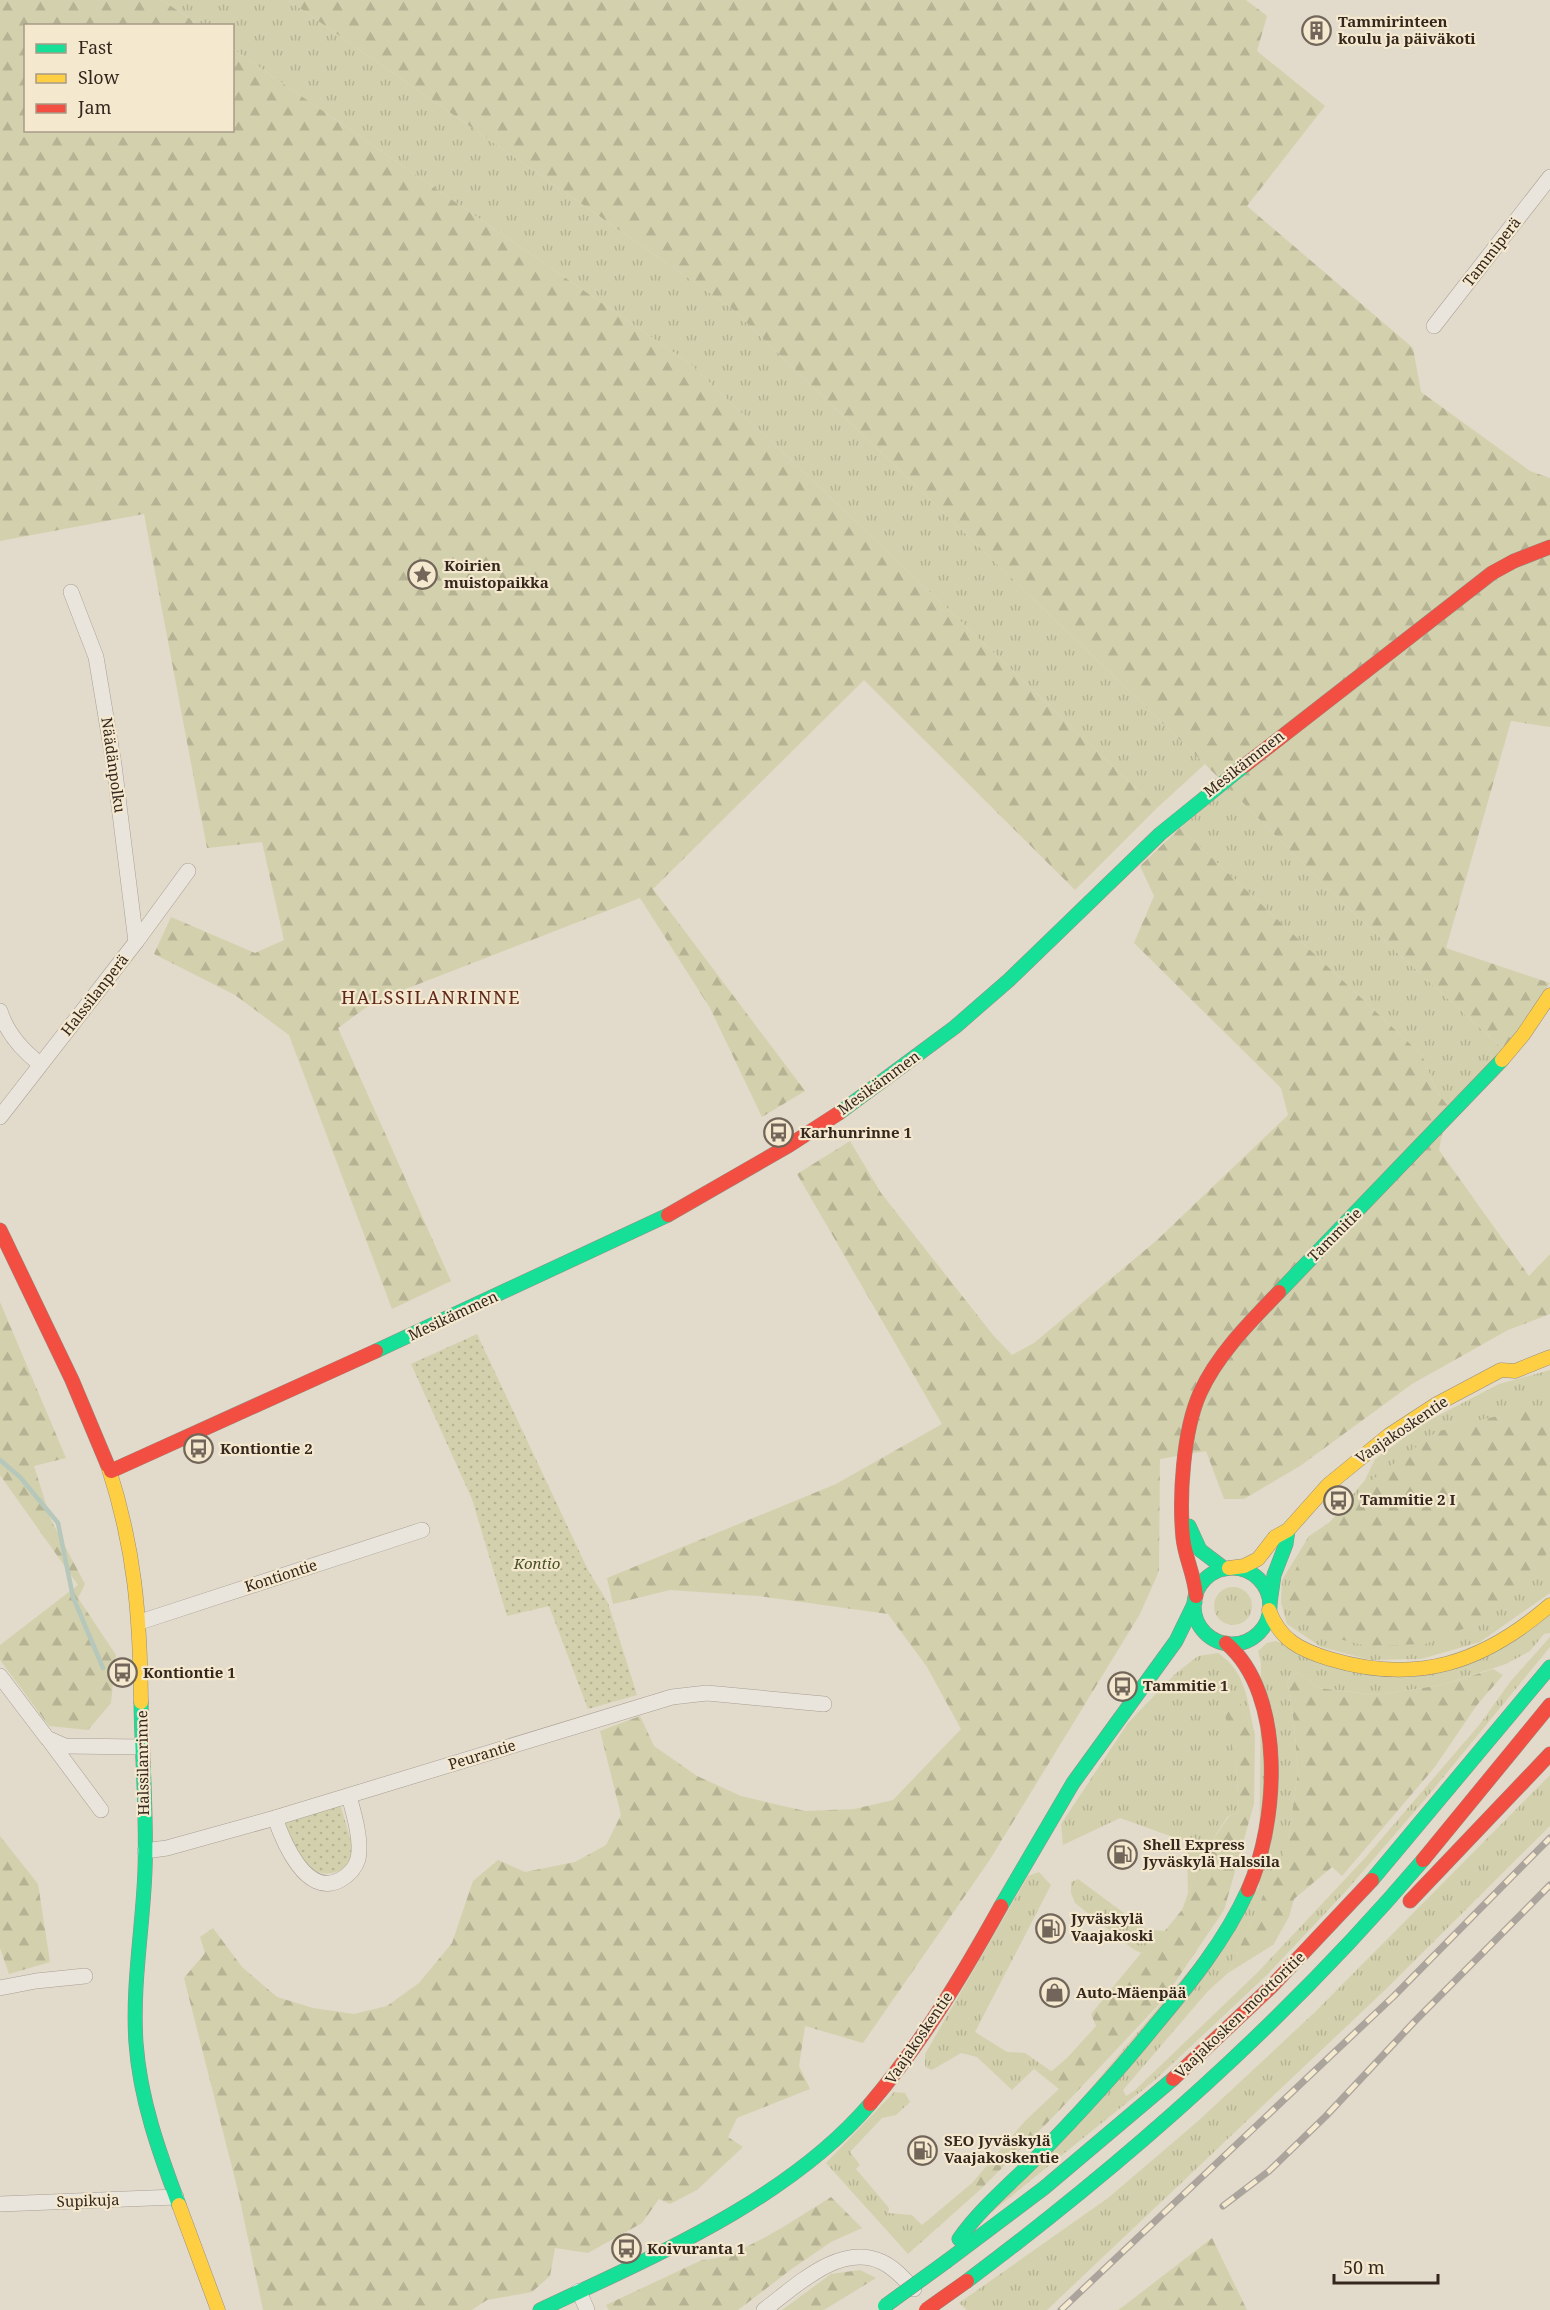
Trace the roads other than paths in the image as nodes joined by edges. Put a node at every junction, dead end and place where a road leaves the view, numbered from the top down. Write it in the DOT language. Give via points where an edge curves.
graph roads {
  1 [pos="1550,177"];
  2 [pos="1434,326"];
  3 [pos="1550,547"];
  4 [pos="71,592"];
  5 [pos="188,871"];
  6 [pos="136,942"];
  7 [pos="1550,995"];
  8 [pos="0,1011"];
  9 [pos="40,1064"];
  10 [pos="0,1117"];
  11 [pos="0,1230"];
  12 [pos="1550,1343"];
  13 [pos="1550,1357"];
  14 [pos="1501,1371"];
  15 [pos="111,1471"];
  16 [pos="1183,1504"];
  17 [pos="422,1530"];
  18 [pos="1288,1530"];
  19 [pos="1227,1569"];
  20 [pos="1196,1599"];
  21 [pos="1550,1605"];
  22 [pos="1270,1606"];
  23 [pos="140,1622"];
  24 [pos="1222,1642"];
  25 [pos="1200,1644"];
  26 [pos="1183,1655"];
  27 [pos="1550,1666"];
  28 [pos="0,1676"];
  29 [pos="1134,1698"];
  30 [pos="824,1704"];
  31 [pos="1550,1705"];
  32 [pos="47,1738"];
  33 [pos="142,1747"];
  34 [pos="1550,1754"];
  35 [pos="349,1796"];
  36 [pos="101,1810"];
  37 [pos="275,1818"];
  38 [pos="145,1851"];
  39 [pos="1403,1908"];
  40 [pos="1378,1932"];
  41 [pos="85,1976"];
  42 [pos="1316,1977"];
  43 [pos="0,1988"];
  44 [pos="176,2197"];
  45 [pos="0,2204"];
  46 [pos="947,2261"];
  47 [pos="579,2291"];
  48 [pos="882,2308"];
  49 [pos="218,2310"];
  50 [pos="540,2310"];
  51 [pos="587,2310"];
  52 [pos="764,2310"];
  53 [pos="926,2310"];
  54 [pos="935,2310"];
  1 -- 2 [label="street, Tammiperä"];
  3 -- 15 [label="main road, Mesikämmen" via="1483,579 1240,766 1160,834 1009,981 955,1027 788,1146 662,1219"];
  4 -- 6 [label="street, Näädänpolku" via="96,657"];
  5 -- 6 [label="street, Halssilanperä"];
  6 -- 9 [label="street, Halssilanperä"];
  7 -- 16 [label="main road, Tammitie" via="1493,1071 1232,1342 1199,1395 1182,1471"];
  8 -- 9 [label="street" via="13,1037"];
  9 -- 10 [label="street, Halssilanperä"];
  11 -- 15 [label="main road, Halssilanrinne"];
  12 -- 14 [label="main road, Vaajakoskentie" via="1509,1360"];
  13 -- 14 [label="main road, Vaajakoskentie" via="1515,1371"];
  14 -- 18 [label="main road, Vaajakoskentie" via="1435,1405 1389,1435 1328,1485"];
  15 -- 23 [label="main road, Halssilanrinne" via="132,1556"];
  16 -- 19 [label="main road, Tammitie" via="1200,1550"];
  16 -- 20 [label="main road, Tammitie" via="1185,1552 1195,1580"];
  17 -- 23 [label="street, Kontiontie"];
  18 -- 19 [label="main road, Vaajakoskentie" via="1275,1537 1252,1563"];
  18 -- 22 [label="main road, Vaajakoskentie" via="1274,1575"];
  19 -- 20 [label="main road" via="1207,1578"];
  19 -- 22 [label="main road" via="1256,1576"];
  20 -- 24 [label="main road" via="1199,1626 1209,1637"];
  20 -- 29 [label="main road, Vaajakoskentie" via="1181,1636"];
  21 -- 22 [label="main road" via="1487,1650 1454,1664 1394,1673 1368,1671 1304,1650 1275,1627"];
  22 -- 24 [label="main road" via="1264,1627 1247,1642"];
  23 -- 33 [label="main road, Halssilanrinne"];
  24 -- 25 [label="main road"];
  24 -- 46 [label="main road" via="1240,1653 1251,1671 1271,1751 1270,1812 1250,1887 1200,1970 1154,2029 1094,2097 984,2209 961,2236"];
  26 -- 29 [label="main road, Vaajakoskentie"];
  27 -- 46 [label="main road, Vaajakosken moottoritie" via="1437,1805 1273,1984 1163,2090 1033,2198"];
  28 -- 32 [label="street"];
  29 -- 47 [label="main road, Vaajakoskentie" via="1065,1796 913,2052 866,2110 816,2157 754,2202"];
  30 -- 35 [label="street, Peurantie" via="707,1693 672,1697"];
  31 -- 42 [label="main road, Vaajakosken moottoritie" via="1402,1884"];
  32 -- 33 [label="street" via="64,1746"];
  32 -- 36 [label="street"];
  33 -- 38 [label="main road, Halssilanrinne"];
  34 -- 39 [label="main road"];
  35 -- 37 [label="street, Peurantie"];
  35 -- 37 [label="street" via="358,1857 349,1874 338,1881 318,1881 296,1863"];
  37 -- 38 [label="street, Peurantie"];
  38 -- 44 [label="main road, Halssilanrinne" via="136,2042 150,2126"];
  40 -- 42 [label="main road" via="1353,1954"];
  41 -- 43 [label="street"];
  42 -- 53 [label="main road, Vaajakosken moottoritie, bridge" via="1245,2049 1140,2144 1044,2223"];
  44 -- 45 [label="street, Supikuja"];
  44 -- 49 [label="main road, Halssilanrinne"];
  46 -- 48 [label="main road, Vaajakosken moottoritie, bridge"];
  47 -- 50 [label="main road, Vaajakoskentie"];
  47 -- 51 [label="street"];
  52 -- 54 [label="street" via="832,2264 860,2256 885,2263"];
}
